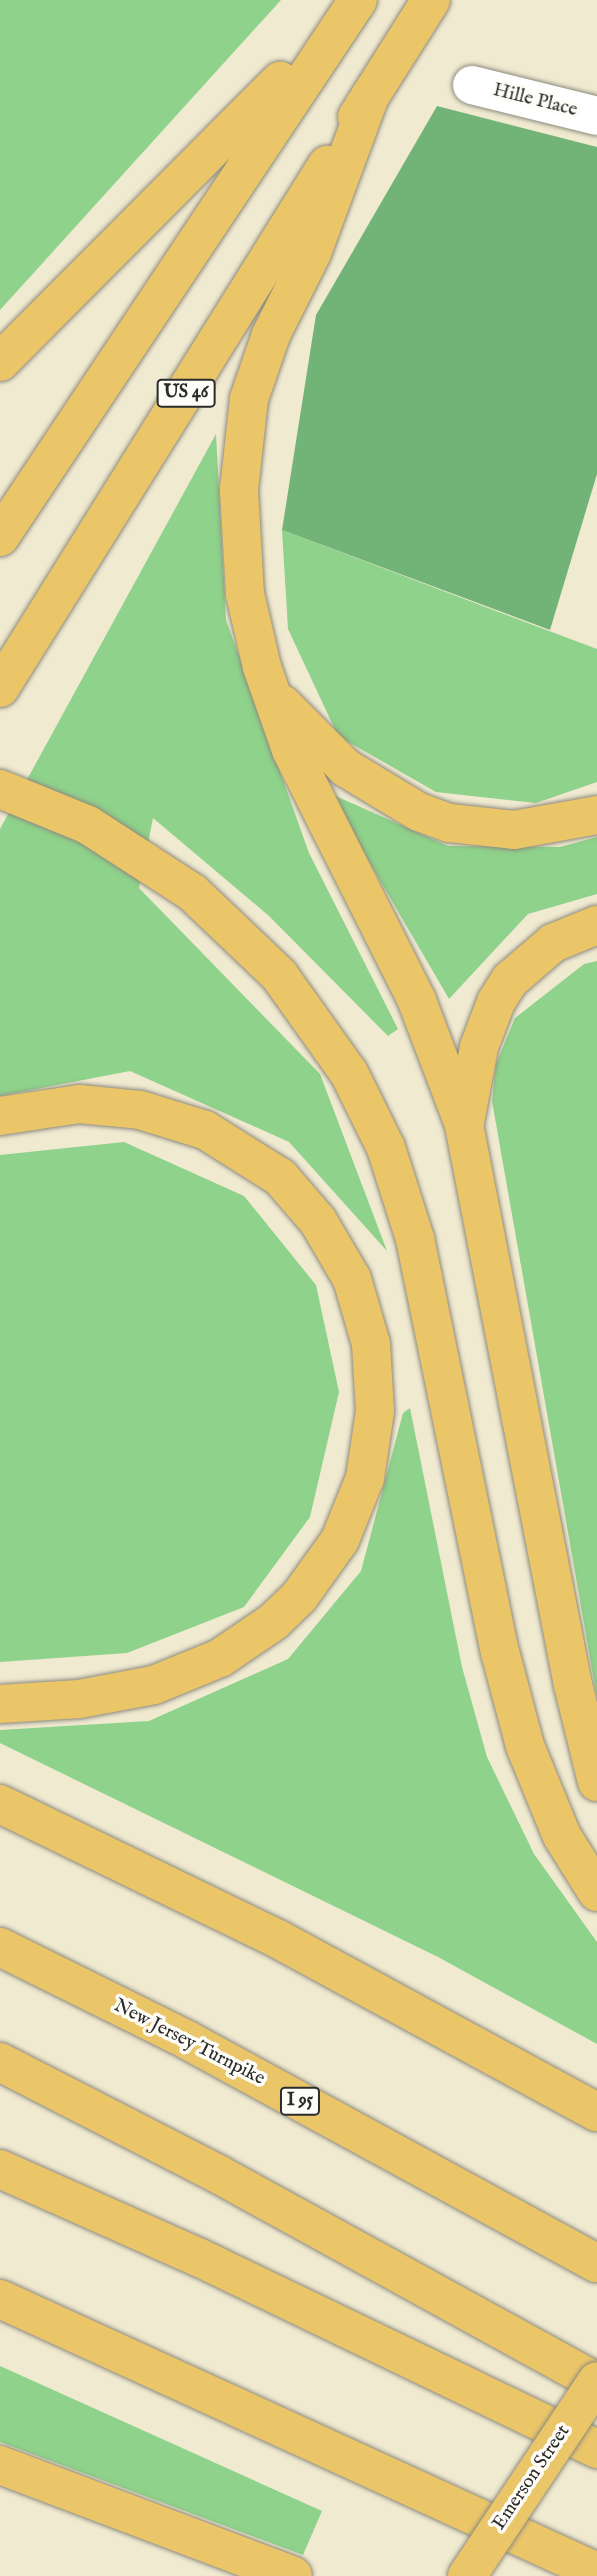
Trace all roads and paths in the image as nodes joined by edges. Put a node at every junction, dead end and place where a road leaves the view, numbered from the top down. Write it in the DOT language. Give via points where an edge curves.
graph roads {
  1 [pos="431,0"];
  2 [pos="353,7"];
  3 [pos="472,85"];
  4 [pos="370,96"];
  5 [pos="597,117"];
  6 [pos="1,361"];
  7 [pos="0,537"];
  8 [pos="0,688"];
  9 [pos="269,689"];
  10 [pos="0,789"];
  11 [pos="597,814"];
  12 [pos="597,925"];
  13 [pos="0,1116"];
  14 [pos="464,1125"];
  15 [pos="0,1704"];
  16 [pos="597,1782"];
  17 [pos="0,1804"];
  18 [pos="597,1892"];
  19 [pos="0,1947"];
  20 [pos="0,2062"];
  21 [pos="597,2112"];
  22 [pos="0,2169"];
  23 [pos="597,2263"];
  24 [pos="0,2299"];
  25 [pos="597,2382"];
  26 [pos="597,2449"];
  27 [pos="0,2465"];
  28 [pos="597,2572"];
  29 [pos="293,2576"];
  30 [pos="467,2576"];
  1 -- 4 [label="main road, US 46"];
  2 -- 6 [label="main road"];
  2 -- 7 [label="main road"];
  3 -- 5 [label="street, Hille Place"];
  4 -- 8 [label="main road, US 46"];
  4 -- 9 [label="main road" via="312,253 257,370 245,421 240,542 249,618"];
  9 -- 11 [label="main road" via="346,768 419,813 450,823 514,830"];
  9 -- 14 [label="main road" via="317,804 430,1031"];
  10 -- 18 [label="main road" via="100,832 159,868 222,918 311,1015 349,1073 390,1158 415,1240 500,1653 525,1746 562,1836"];
  12 -- 14 [label="main road" via="553,943 510,980 479,1047"];
  13 -- 15 [label="main road" via="70,1105 140,1110 205,1130 280,1177 318,1221 352,1279 371,1344 375,1410 365,1478 340,1540 299,1597 273,1622 219,1658 155,1685 79,1699"];
  14 -- 16 [label="main road" via="573,1685"];
  17 -- 21 [label="main road" via="278,1939"];
  19 -- 23 [label="main road, New Jersey Turnpike / I 95" via="189,2041"];
  20 -- 25 [label="main road" via="243,2187"];
  22 -- 26 [label="main road" via="200,2258"];
  24 -- 28 [label="main road"];
  25 -- 30 [label="main road, Emerson Street, bridge"];
  27 -- 29 [label="main road"];
}
